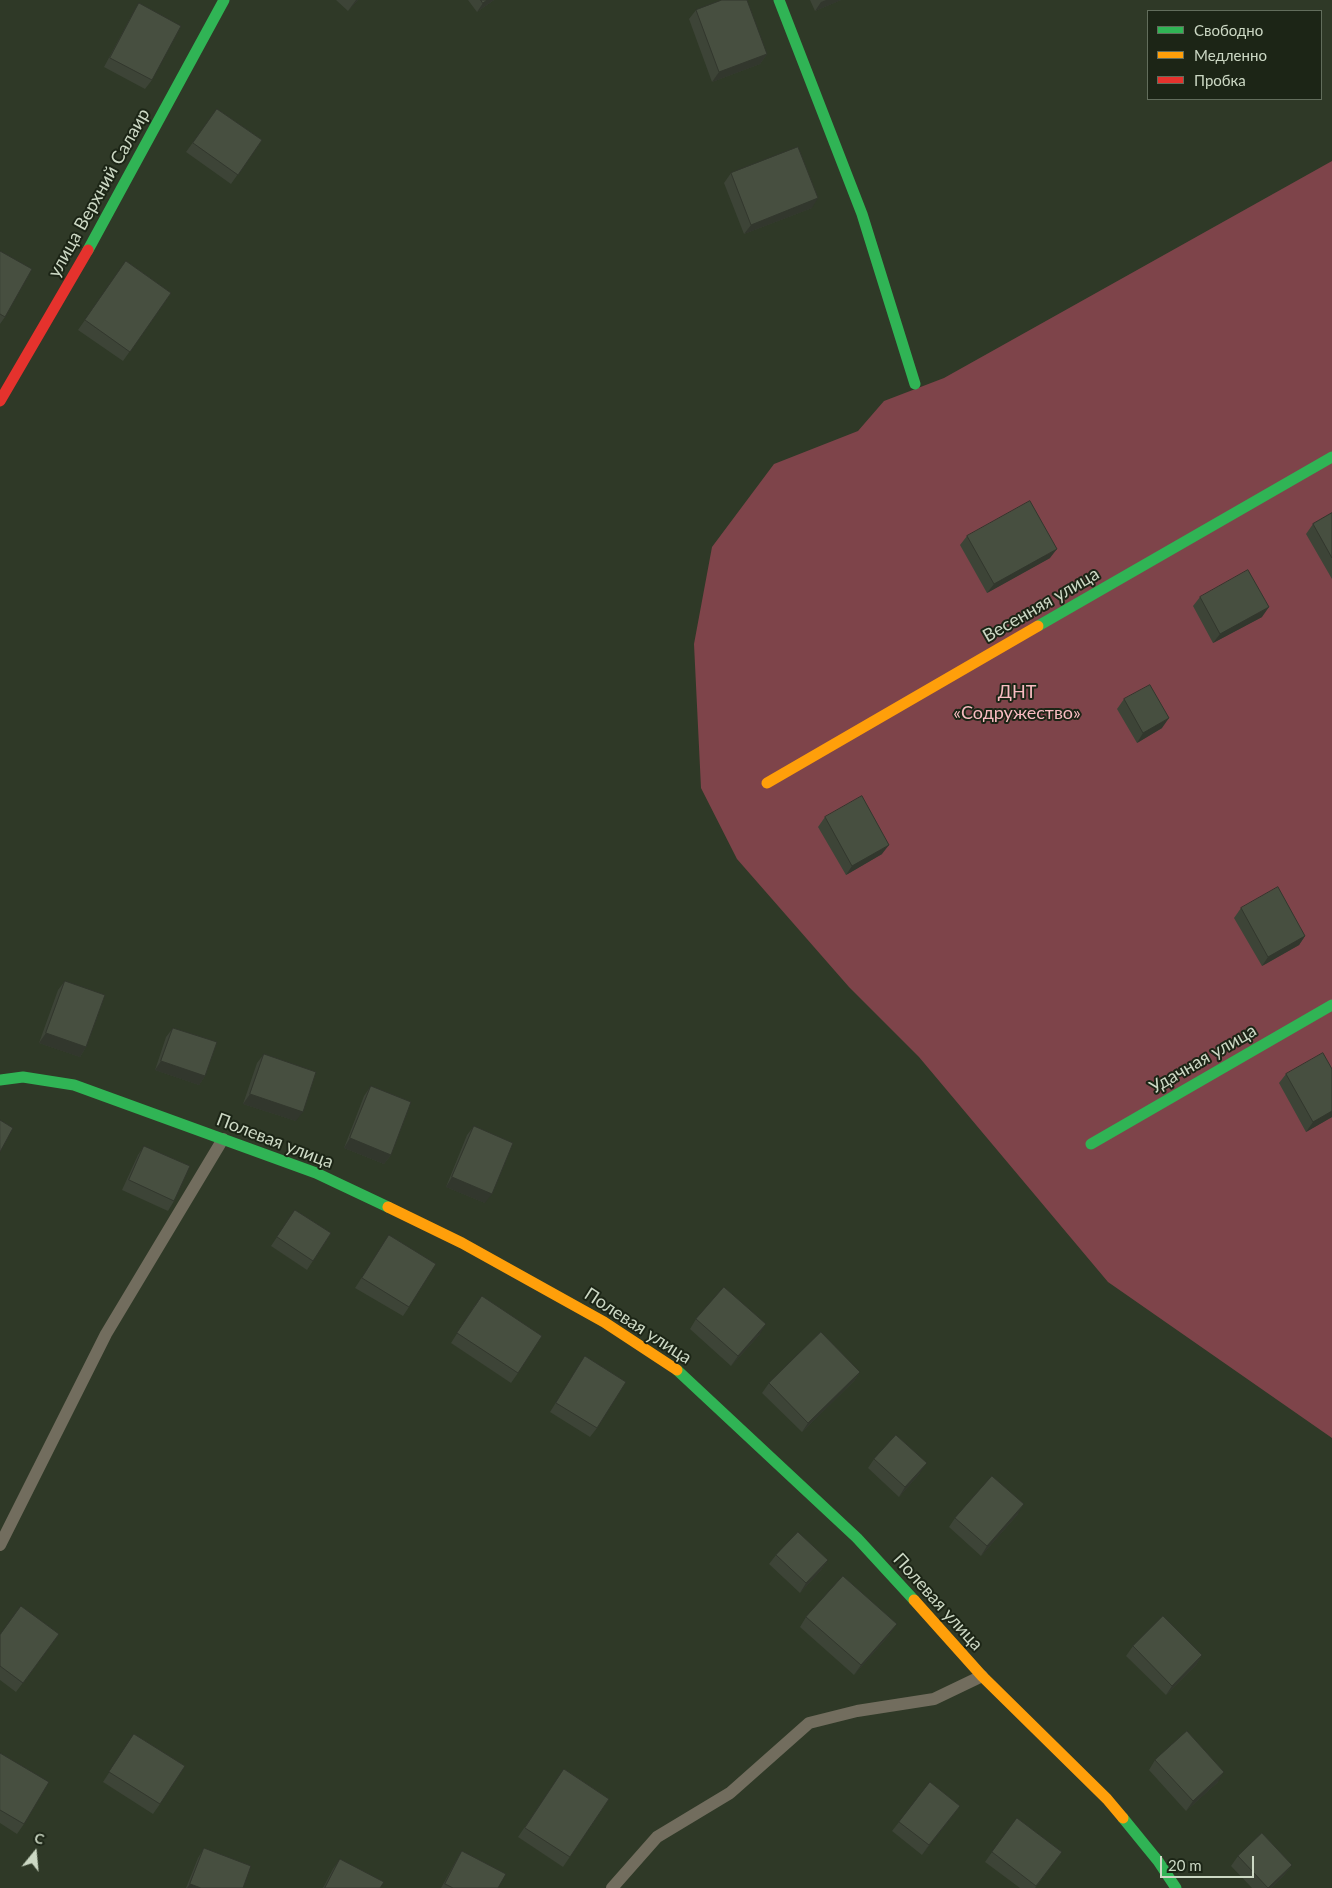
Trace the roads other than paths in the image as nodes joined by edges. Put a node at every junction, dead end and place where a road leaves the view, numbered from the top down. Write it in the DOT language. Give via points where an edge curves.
graph roads {
  1 [pos="224,0"];
  2 [pos="778,0"];
  3 [pos="915,384"];
  4 [pos="0,400"];
  5 [pos="1332,457"];
  6 [pos="767,783"];
  7 [pos="1332,1005"];
  8 [pos="0,1080"];
  9 [pos="223,1139"];
  10 [pos="1091,1144"];
  11 [pos="0,1545"];
  12 [pos="982,1676"];
  13 [pos="612,1888"];
  14 [pos="1176,1888"];
  1 -- 4 [label="street, улица Верхний Салаир" via="104,223"];
  2 -- 3 [label="street" via="862,214"];
  5 -- 6 [label="street, Весенняя улица"];
  7 -- 10 [label="street, Удачная улица"];
  8 -- 9 [label="street, Полевая улица" via="23,1077 74,1085"];
  9 -- 11 [label="lane" via="106,1334"];
  9 -- 12 [label="street, Полевая улица" via="316,1173 462,1243 604,1322 673,1367 857,1538"];
  12 -- 13 [label="lane" via="934,1699 857,1710 809,1723 730,1793 657,1837"];
  12 -- 14 [label="street, Полевая улица" via="1107,1798"];
}
